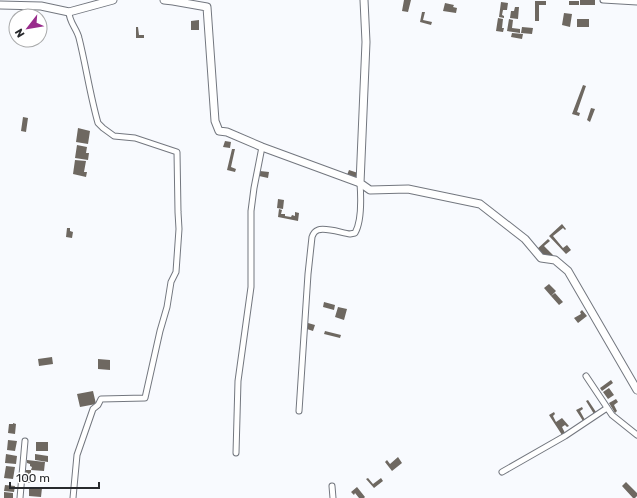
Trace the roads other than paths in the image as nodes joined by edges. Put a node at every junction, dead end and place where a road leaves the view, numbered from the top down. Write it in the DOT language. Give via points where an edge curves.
graph roads {
  1 [pos="113,0"];
  2 [pos="164,0"];
  3 [pos="364,0"];
  4 [pos="603,0"];
  5 [pos="637,2"];
  6 [pos="0,5"];
  7 [pos="69,12"];
  8 [pos="262,147"];
  9 [pos="360,183"];
  10 [pos="586,376"];
  11 [pos="637,390"];
  12 [pos="607,408"];
  13 [pos="299,411"];
  14 [pos="637,435"];
  15 [pos="25,441"];
  16 [pos="236,453"];
  17 [pos="502,472"];
  18 [pos="332,486"];
  19 [pos="20,498"];
  20 [pos="73,498"];
  21 [pos="333,498"];
  1 -- 7 [label="street"];
  2 -- 8 [label="street" via="207,7 215,121 219,131"];
  3 -- 9 [label="street" via="366,42"];
  4 -- 5 [label="street"];
  6 -- 7 [label="street" via="41,6"];
  7 -- 20 [label="street" via="69,18 78,36 98,123 114,136 134,138 177,152 179,229 176,272 171,282 145,398 101,399 93,409 77,455"];
  8 -- 9 [label="street"];
  8 -- 16 [label="street" via="251,211 251,287 238,381"];
  9 -- 11 [label="street" via="370,190 408,189 480,204 497,216 525,239 541,258 555,260 568,271"];
  9 -- 13 [label="street" via="361,207 355,233 323,229 315,232 312,237"];
  10 -- 12 [label="street"];
  12 -- 14 [label="street"];
  12 -- 17 [label="street"];
  15 -- 19 [label="street"];
  18 -- 21 [label="street"];
}
